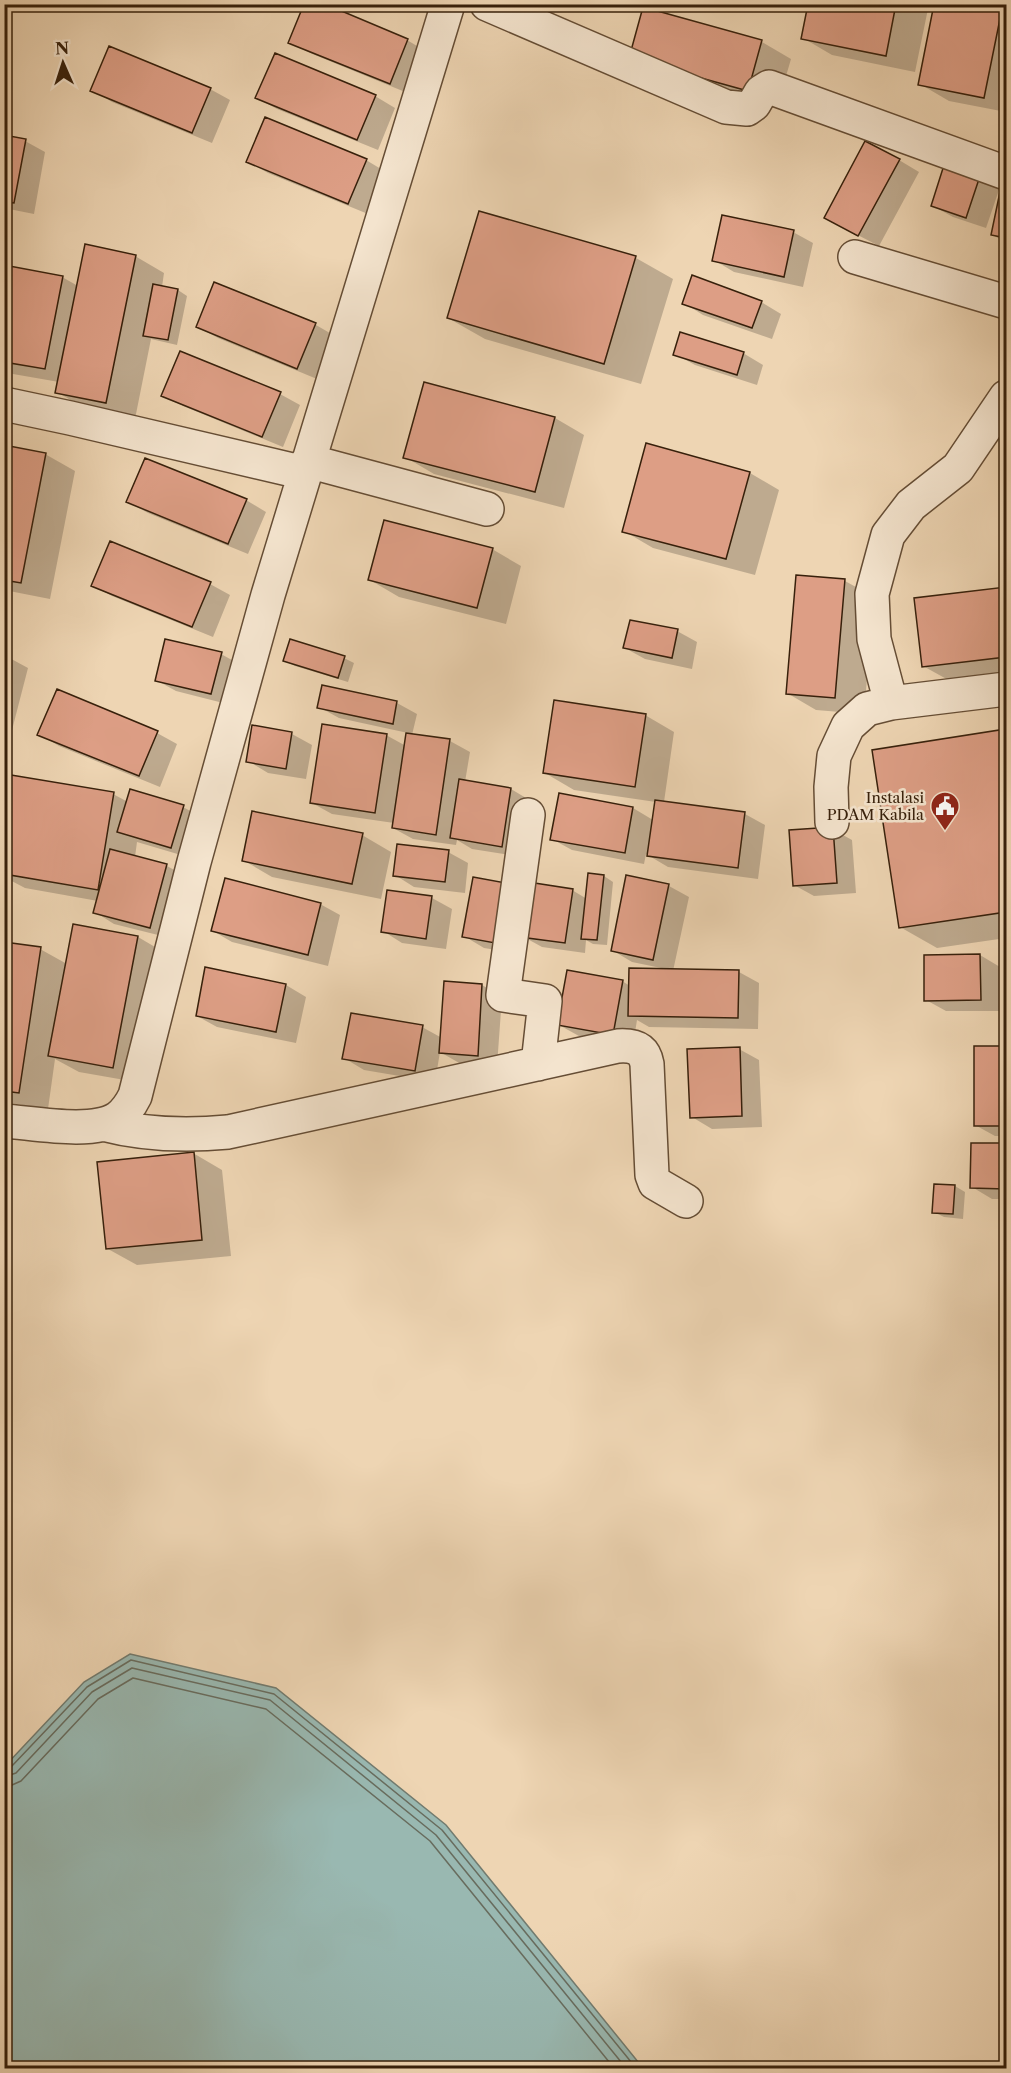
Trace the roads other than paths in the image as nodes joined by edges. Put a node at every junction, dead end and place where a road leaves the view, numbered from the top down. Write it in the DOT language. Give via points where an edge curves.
graph roads {
  1 [pos="448,4"];
  2 [pos="488,4"];
  3 [pos="1006,173"];
  4 [pos="855,257"];
  5 [pos="1006,302"];
  6 [pos="1006,397"];
  7 [pos="4,404"];
  8 [pos="306,468"];
  9 [pos="487,509"];
  10 [pos="1006,689"];
  11 [pos="891,703"];
  12 [pos="528,815"];
  13 [pos="832,822"];
  14 [pos="538,1064"];
  15 [pos="4,1121"];
  16 [pos="103,1124"];
  17 [pos="686,1201"];
  1 -- 8 [label="street"];
  2 -- 3 [label="street" via="726,107 747,109 770,87"];
  4 -- 5 [label="street"];
  6 -- 11 [label="street" via="958,468 911,505 888,535 872,594 874,639"];
  7 -- 8 [label="street"];
  8 -- 9 [label="street"];
  8 -- 16 [label="street" via="237,704 135,1096 129,1108"];
  10 -- 11 [label="street"];
  11 -- 13 [label="street" via="867,709 848,726 834,756"];
  12 -- 14 [label="street" via="503,995 544,1000"];
  14 -- 16 [label="street" via="228,1132 157,1134"];
  14 -- 17 [label="street" via="618,1046 638,1048 647,1064 652,1175 655,1183"];
  15 -- 16 [label="street"];
}
